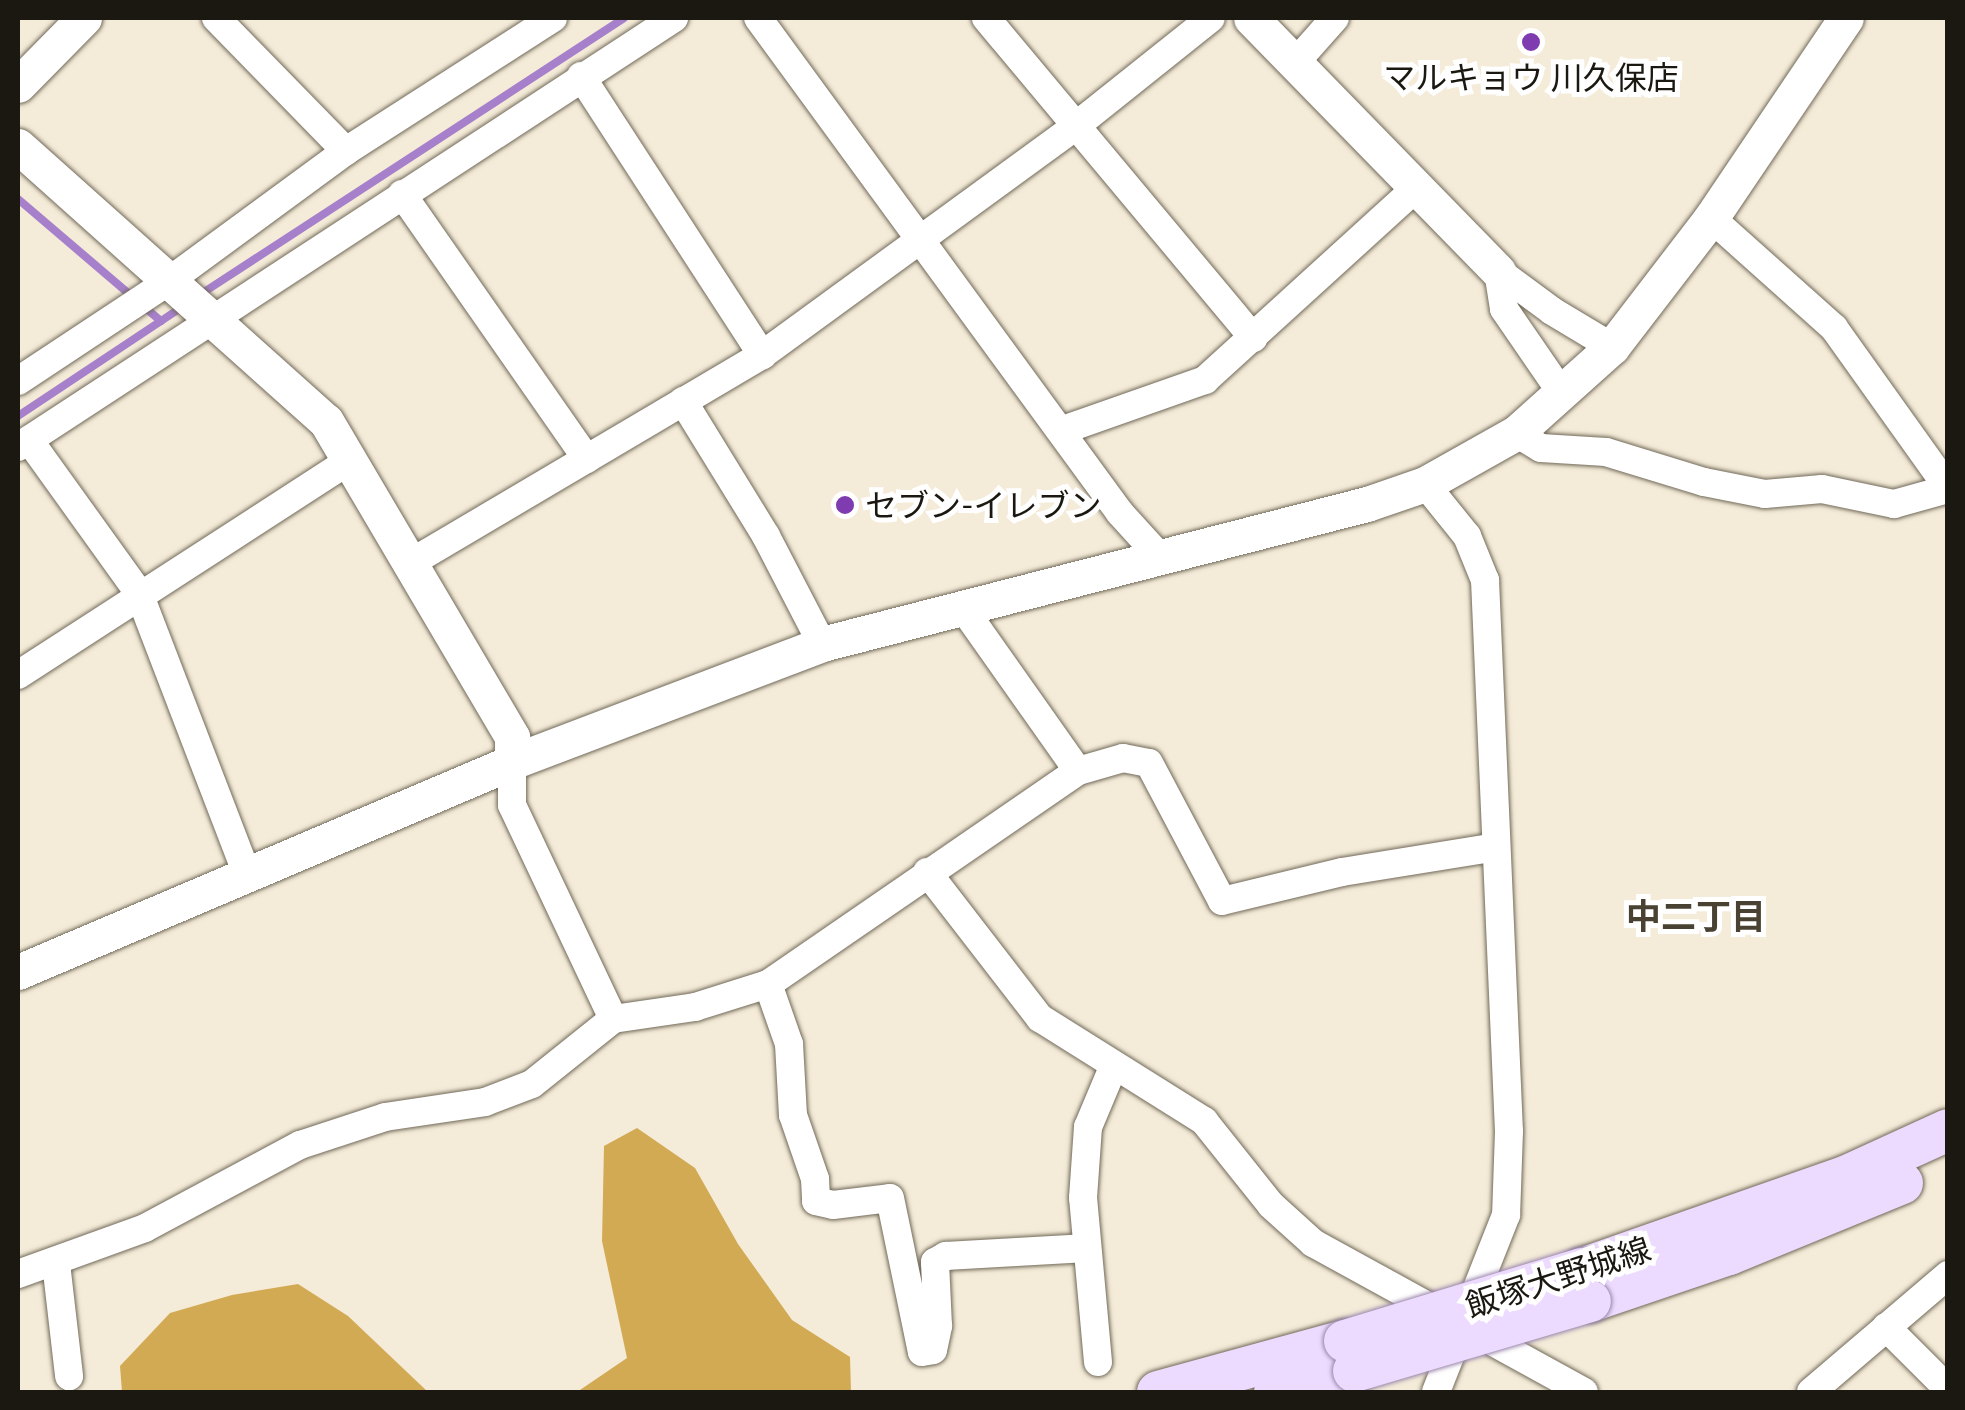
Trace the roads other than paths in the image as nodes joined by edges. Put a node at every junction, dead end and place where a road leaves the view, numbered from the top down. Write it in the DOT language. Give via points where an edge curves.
graph roads {
  1 [pos="84,18"];
  2 [pos="216,18"];
  3 [pos="553,18"];
  4 [pos="674,18"];
  5 [pos="758,18"];
  6 [pos="986,18"];
  7 [pos="1211,18"];
  8 [pos="1251,18"];
  9 [pos="1335,18"];
  10 [pos="1846,18"];
  11 [pos="1294,63"];
  12 [pos="581,76"];
  13 [pos="18,85"];
  14 [pos="1077,126"];
  15 [pos="18,146"];
  16 [pos="346,151"];
  17 [pos="1415,189"];
  18 [pos="402,194"];
  19 [pos="1711,218"];
  20 [pos="922,242"];
  21 [pos="1498,270"];
  22 [pos="169,281"];
  23 [pos="213,319"];
  24 [pos="1254,338"];
  25 [pos="1612,347"];
  26 [pos="762,355"];
  27 [pos="18,381"];
  28 [pos="1563,395"];
  29 [pos="683,402"];
  30 [pos="1063,430"];
  31 [pos="1516,434"];
  32 [pos="23,443"];
  33 [pos="352,459"];
  34 [pos="586,459"];
  35 [pos="1425,484"];
  36 [pos="1948,489"];
  37 [pos="1161,558"];
  38 [pos="412,562"];
  39 [pos="139,593"];
  40 [pos="964,608"];
  41 [pos="822,644"];
  42 [pos="18,675"];
  43 [pos="512,762"];
  44 [pos="1078,771"];
  45 [pos="1496,847"];
  46 [pos="246,872"];
  47 [pos="927,872"];
  48 [pos="18,972"];
  49 [pos="768,984"];
  50 [pos="613,1019"];
  51 [pos="1114,1065"];
  52 [pos="1948,1130"];
  53 [pos="1948,1162"];
  54 [pos="1087,1248"];
  55 [pos="56,1262"];
  56 [pos="18,1274"];
  57 [pos="1948,1276"];
  58 [pos="1586,1285"];
  59 [pos="1886,1326"];
  60 [pos="1465,1327"];
  61 [pos="1349,1356"];
  62 [pos="1098,1362"];
  63 [pos="69,1376"];
  64 [pos="1948,1389"];
  65 [pos="1158,1392"];
  66 [pos="1275,1392"];
  67 [pos="1436,1392"];
  68 [pos="1584,1392"];
  69 [pos="1811,1392"];
  1 -- 13 [label="street"];
  2 -- 16 [label="street"];
  3 -- 16 [label="street"];
  4 -- 12 [label="street"];
  5 -- 20 [label="street"];
  6 -- 14 [label="street"];
  7 -- 14 [label="street"];
  8 -- 11 [label="street"];
  9 -- 11 [label="street"];
  10 -- 19 [label="street"];
  11 -- 17 [label="street"];
  12 -- 18 [label="street"];
  12 -- 26 [label="street"];
  14 -- 20 [label="street"];
  14 -- 24 [label="street"];
  15 -- 22 [label="street"];
  16 -- 22 [label="street"];
  17 -- 21 [label="street"];
  17 -- 24 [label="street"];
  18 -- 23 [label="street"];
  18 -- 34 [label="street"];
  19 -- 25 [label="street"];
  19 -- 36 [label="street" via="1834,328"];
  20 -- 26 [label="street"];
  20 -- 30 [label="street"];
  21 -- 25 [label="street"];
  21 -- 28 [label="street" via="1504,309"];
  22 -- 23 [label="street"];
  22 -- 27 [label="street"];
  23 -- 32 [label="street"];
  23 -- 33 [label="street" via="326,421"];
  24 -- 30 [label="street" via="1205,380"];
  25 -- 28 [label="street"];
  26 -- 29 [label="street"];
  28 -- 31 [label="street"];
  29 -- 34 [label="street"];
  29 -- 41 [label="street" via="766,536"];
  30 -- 37 [label="street" via="1120,513"];
  31 -- 35 [label="street"];
  31 -- 36 [label="street" via="1541,448 1606,452 1765,494 1822,488 1894,504"];
  32 -- 39 [label="street"];
  33 -- 38 [label="street"];
  33 -- 39 [label="street"];
  34 -- 38 [label="street"];
  35 -- 37 [label="street"];
  35 -- 45 [label="street" via="1467,536 1485,580"];
  37 -- 40 [label="street"];
  38 -- 43 [label="street" via="512,737"];
  39 -- 42 [label="street"];
  39 -- 46 [label="street"];
  40 -- 41 [label="street"];
  40 -- 44 [label="street"];
  41 -- 43 [label="street"];
  43 -- 46 [label="street"];
  43 -- 50 [label="street" via="512,805"];
  44 -- 45 [label="street" via="1123,758 1149,763 1222,902 1342,872"];
  44 -- 47 [label="street"];
  45 -- 60 [label="street" via="1509,1131 1506,1215"];
  46 -- 48 [label="street"];
  47 -- 49 [label="street"];
  47 -- 51 [label="street" via="1040,1018"];
  49 -- 50 [label="street" via="694,1007"];
  49 -- 54 [label="street" via="789,1044 794,1115 816,1201 890,1198 922,1352 933,1350 938,1326 934,1262"];
  50 -- 55 [label="street" via="532,1084 485,1102 385,1117 300,1144 145,1228"];
  51 -- 54 [label="street" via="1088,1127"];
  51 -- 60 [label="street" via="1204,1121 1271,1204 1313,1243"];
  52 -- 58 [label="main road, 飯塚大野城線"];
  53 -- 58 [label="main road, 飯塚大野城線" via="1729,1254"];
  54 -- 62 [label="street"];
  55 -- 56 [label="street"];
  55 -- 63 [label="street"];
  57 -- 59 [label="street"];
  58 -- 61 [label="main road, 飯塚大野城線, bridge"];
  59 -- 64 [label="street"];
  59 -- 69 [label="street"];
  60 -- 67 [label="street"];
  60 -- 68 [label="street"];
  61 -- 65 [label="main road, 飯塚大野城線"];
  61 -- 66 [label="main road, 飯塚大野城線"];
}
